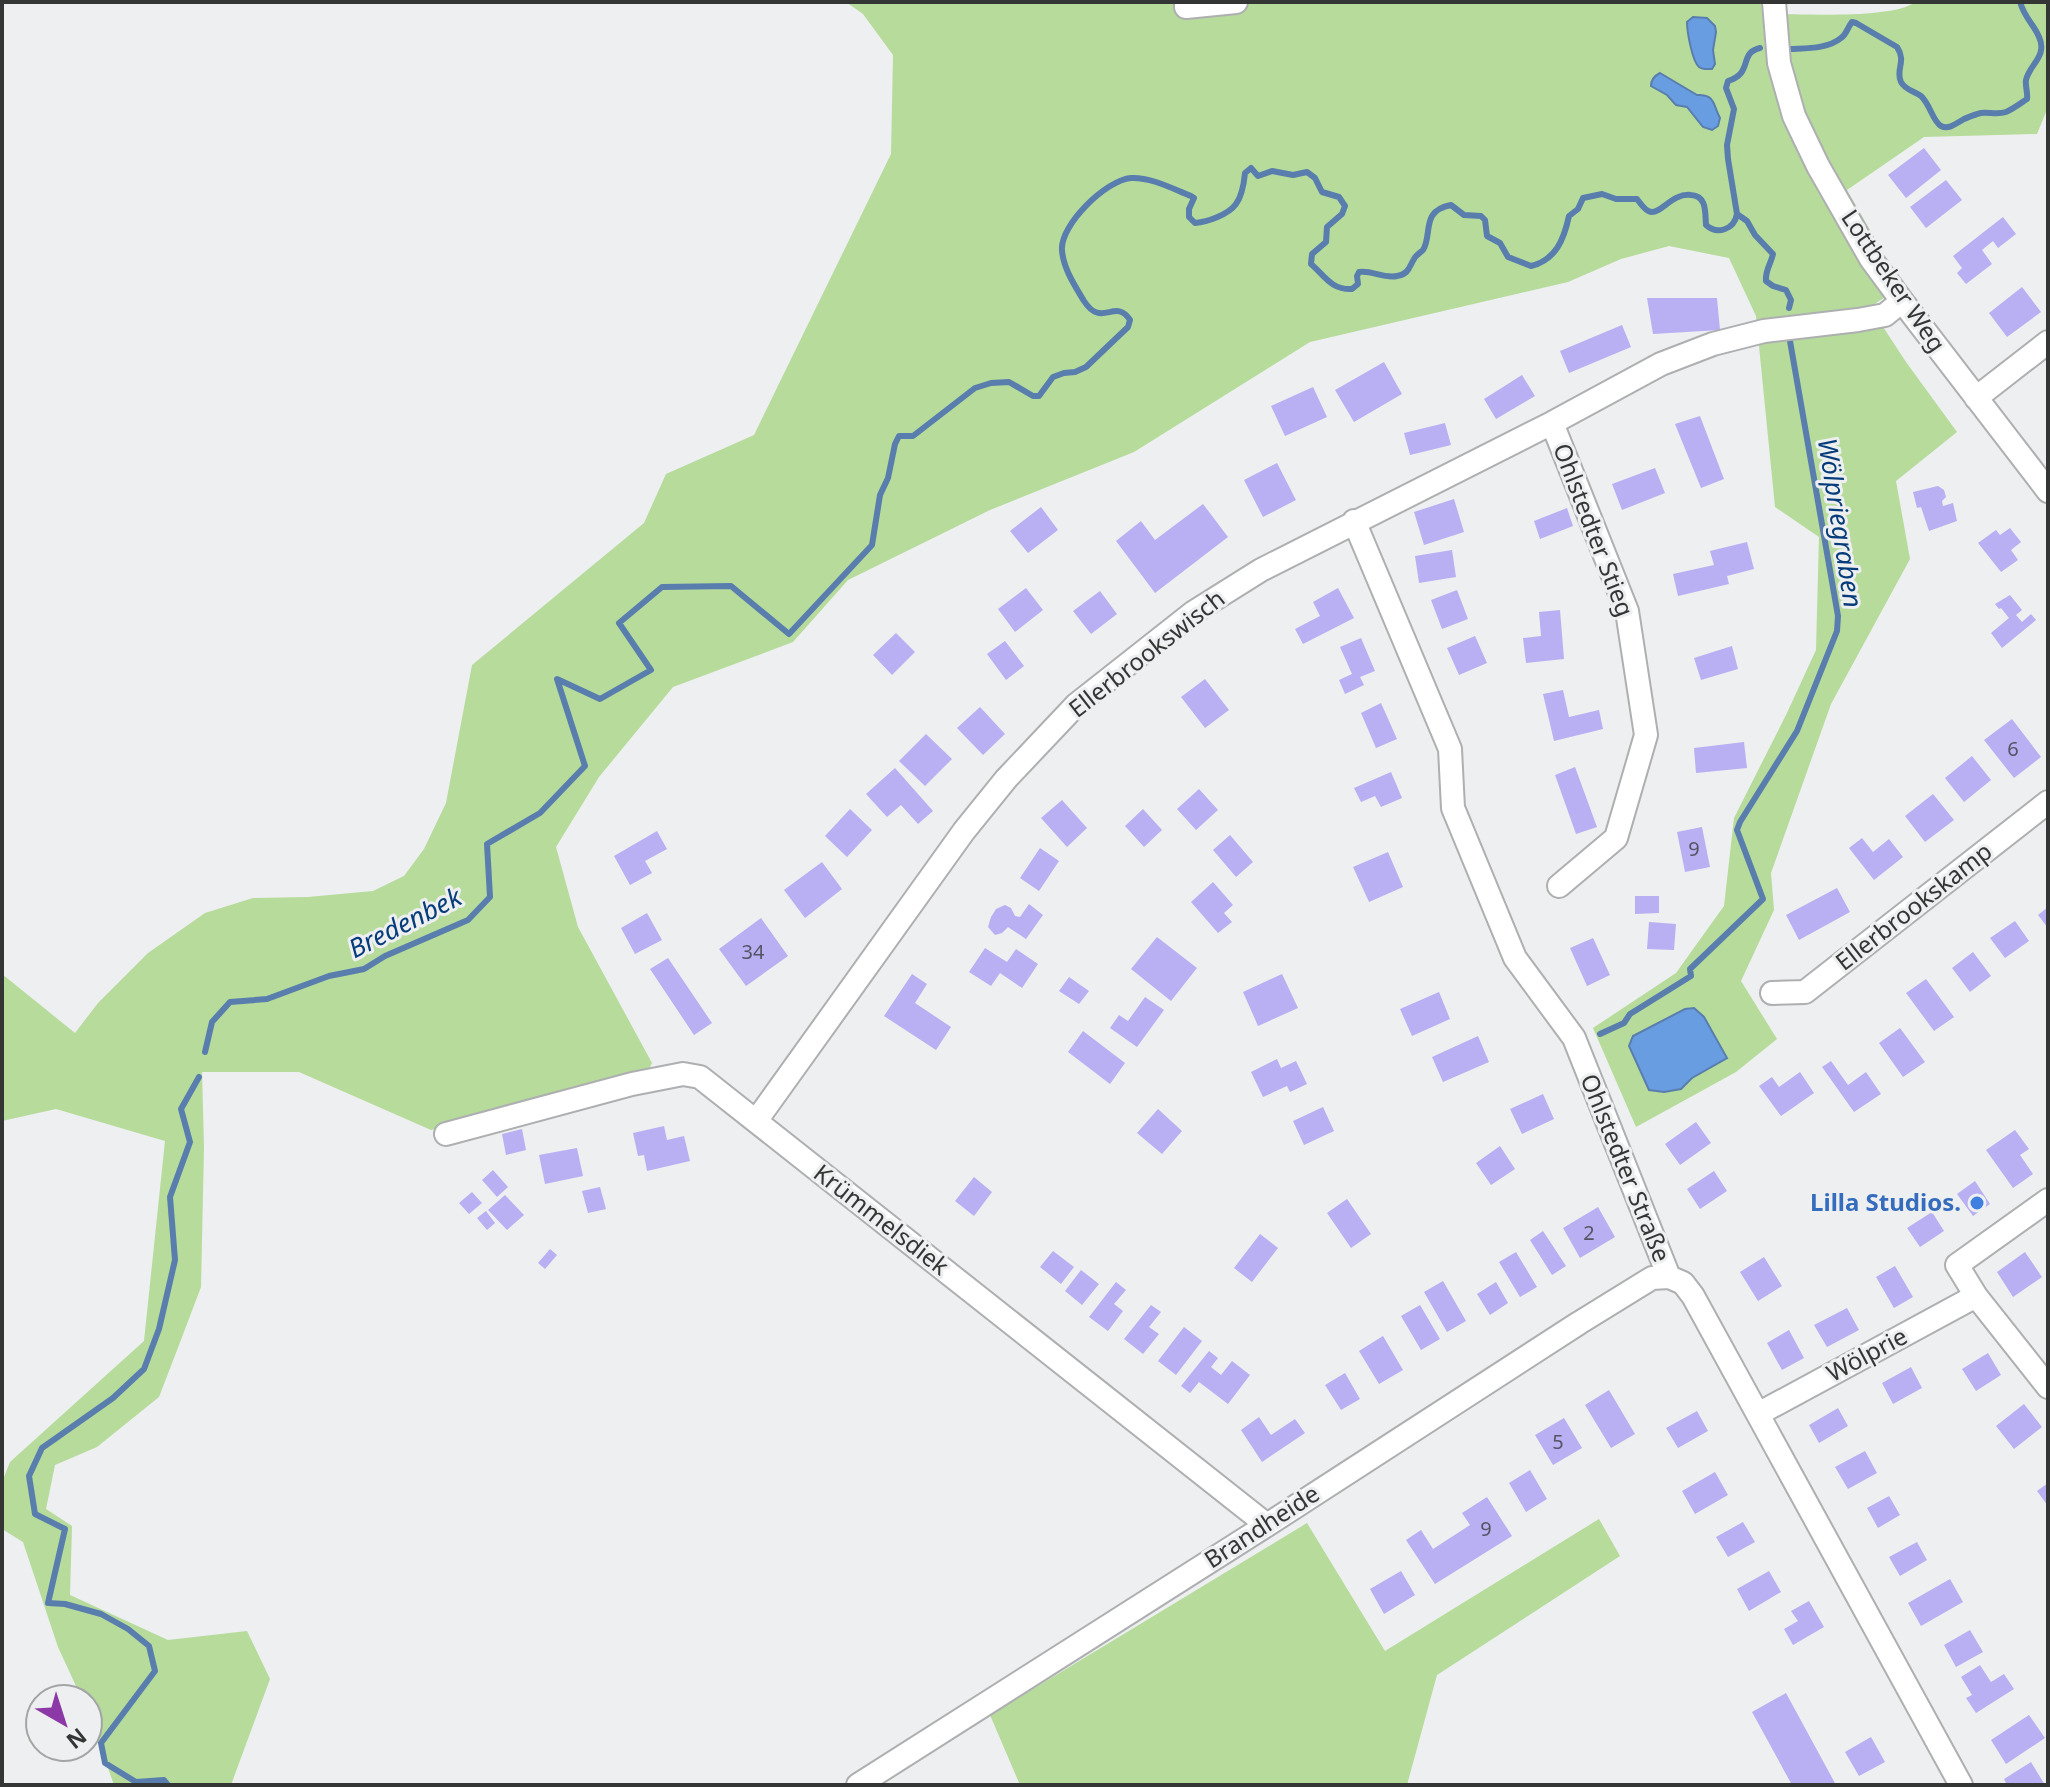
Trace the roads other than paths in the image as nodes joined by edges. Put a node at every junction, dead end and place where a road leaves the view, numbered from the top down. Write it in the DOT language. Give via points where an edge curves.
graph roads {
  1 [pos="1186,2"];
  2 [pos="1236,2"];
  3 [pos="1774,2"];
  4 [pos="1902,301"];
  5 [pos="2048,342"];
  6 [pos="1976,398"];
  7 [pos="1552,423"];
  8 [pos="2048,491"];
  9 [pos="1354,521"];
  10 [pos="2048,802"];
  11 [pos="1559,886"];
  12 [pos="1772,993"];
  13 [pos="756,1121"];
  14 [pos="446,1134"];
  15 [pos="2048,1200"];
  16 [pos="1669,1277"];
  17 [pos="1976,1296"];
  18 [pos="2048,1387"];
  19 [pos="1758,1414"];
  20 [pos="1267,1525"];
  21 [pos="858,1785"];
  22 [pos="1961,1785"];
  1 -- 2 [label="street" via="1186,7"];
  3 -- 4 [label="street, Lottbeker Weg" via="1779,63 1794,116 1871,259"];
  4 -- 6 [label="street, Lottbeker Weg"];
  4 -- 7 [label="street, Ohlstedter Stieg" via="1885,315 1764,331 1713,344 1661,364"];
  5 -- 6 [label="street"];
  6 -- 8 [label="street, Lottbeker Weg"];
  7 -- 9 [label="street, Ellerbrookswisch"];
  7 -- 11 [label="street, Ohlstedter Stieg" via="1627,611 1646,735 1616,838"];
  9 -- 13 [label="street, Ellerbrookswisch" via="1194,612 1076,705 964,831"];
  9 -- 16 [label="street, Ohlstedter Straße" via="1450,749 1453,808 1515,958 1574,1038"];
  10 -- 12 [label="street, Ellerbrookskamp" via="1805,992"];
  13 -- 14 [label="street, Krümmelsdiek" via="700,1077 683,1074"];
  13 -- 20 [label="street, Krümmelsdiek"];
  15 -- 17 [label="street" via="1957,1265"];
  16 -- 19 [label="street, Ohlstedter Straße" via="1693,1296"];
  16 -- 20 [label="street, Brandheide" via="1652,1278"];
  17 -- 18 [label="street"];
  17 -- 19 [label="street, Wölprie"];
  19 -- 22 [label="street, Ohlstedter Straße"];
  20 -- 21 [label="street, Brandheide"];
}
